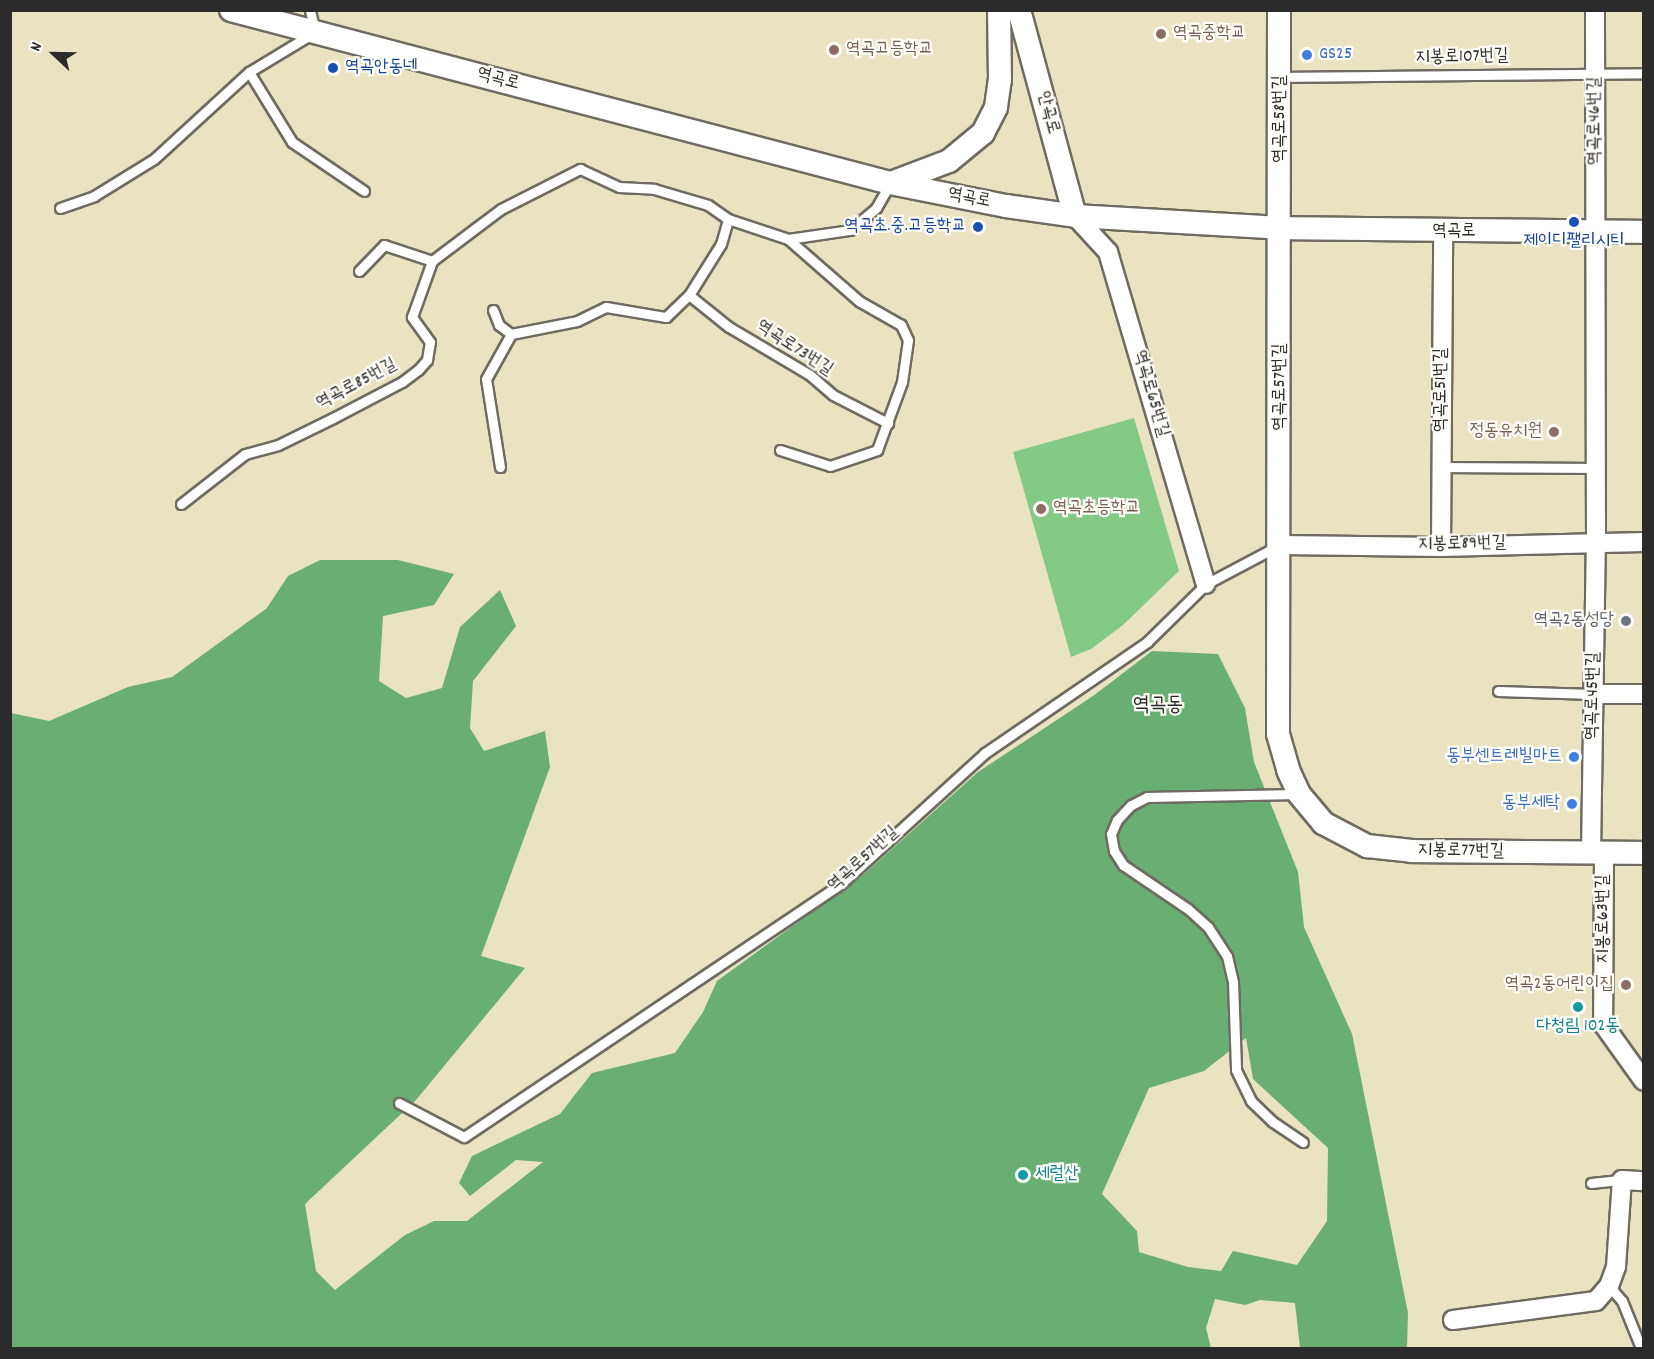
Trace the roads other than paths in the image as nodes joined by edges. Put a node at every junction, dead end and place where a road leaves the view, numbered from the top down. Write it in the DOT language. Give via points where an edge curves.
graph roads {
  1 [pos="231,10"];
  2 [pos="999,10"];
  3 [pos="1019,10"];
  4 [pos="1279,10"];
  5 [pos="1595,10"];
  6 [pos="312,21"];
  7 [pos="249,72"];
  8 [pos="1644,73"];
  9 [pos="1596,74"];
  10 [pos="1281,77"];
  11 [pos="890,183"];
  12 [pos="364,191"];
  13 [pos="60,208"];
  14 [pos="1075,216"];
  15 [pos="728,219"];
  16 [pos="1281,228"];
  17 [pos="1443,232"];
  18 [pos="1596,232"];
  19 [pos="1644,232"];
  20 [pos="788,239"];
  21 [pos="432,261"];
  22 [pos="359,271"];
  23 [pos="689,295"];
  24 [pos="493,310"];
  25 [pos="511,334"];
  26 [pos="888,423"];
  27 [pos="780,450"];
  28 [pos="500,467"];
  29 [pos="1441,467"];
  30 [pos="1596,468"];
  31 [pos="181,504"];
  32 [pos="1596,542"];
  33 [pos="1644,542"];
  34 [pos="1281,545"];
  35 [pos="1441,547"];
  36 [pos="1206,584"];
  37 [pos="1498,690"];
  38 [pos="1594,694"];
  39 [pos="1644,694"];
  40 [pos="1299,794"];
  41 [pos="1597,853"];
  42 [pos="1644,853"];
  43 [pos="1643,1078"];
  44 [pos="399,1103"];
  45 [pos="1303,1142"];
  46 [pos="1622,1180"];
  47 [pos="1644,1181"];
  48 [pos="1591,1183"];
  49 [pos="1609,1286"];
  50 [pos="1453,1320"];
  51 [pos="1641,1346"];
  1 -- 6 [label="street, 역곡로"];
  2 -- 11 [label="street" via="1000,80 996,107 983,133 949,161"];
  3 -- 14 [label="street, 안곡로"];
  4 -- 10 [label="street, 역곡로58번길"];
  5 -- 9 [label="street, 역곡로46번길"];
  6 -- 7 [label="lane"];
  6 -- 11 [label="street, 역곡로"];
  7 -- 12 [label="lane" via="292,142"];
  7 -- 13 [label="lane" via="154,159 94,196"];
  8 -- 9 [label="lane, 지봉로107번길"];
  9 -- 10 [label="lane, 지봉로107번길"];
  9 -- 18 [label="street, 역곡로46번길"];
  10 -- 16 [label="street, 역곡로58번길"];
  11 -- 14 [label="street, 역곡로"];
  11 -- 20 [label="lane" via="876,208 850,230"];
  14 -- 16 [label="street, 역곡로"];
  14 -- 36 [label="street, 역곡로65번길" via="1108,252"];
  15 -- 20 [label="lane"];
  15 -- 21 [label="lane" via="708,205 654,189 619,187 580,169 501,209"];
  15 -- 23 [label="lane" via="720,244"];
  16 -- 17 [label="street, 역곡로"];
  16 -- 34 [label="street, 역곡로57번길"];
  17 -- 18 [label="street, 역곡로"];
  17 -- 29 [label="street, 역곡로51번길"];
  18 -- 19 [label="street, 역곡로"];
  18 -- 30 [label="street, 역곡로45번길"];
  20 -- 26 [label="lane" via="859,301 901,325 908,340 902,382"];
  21 -- 22 [label="lane" via="384,245"];
  21 -- 31 [label="lane, 역곡로85번길" via="412,317 430,342 427,360 418,369 402,382 333,418 278,445 245,454"];
  23 -- 25 [label="lane" via="666,317 606,307 576,321"];
  23 -- 26 [label="lane, 역곡로73번길" via="729,327 810,375 833,395"];
  24 -- 25 [label="lane" via="499,325"];
  25 -- 28 [label="lane" via="486,379"];
  26 -- 27 [label="lane" via="877,450 830,466"];
  29 -- 30 [label="lane"];
  29 -- 35 [label="street, 역곡로51번길"];
  30 -- 32 [label="street, 역곡로45번길"];
  32 -- 33 [label="street, 지봉로89번길"];
  32 -- 35 [label="street, 지봉로89번길"];
  32 -- 38 [label="street, 역곡로45번길"];
  34 -- 35 [label="street, 지봉로89번길"];
  34 -- 36 [label="lane, 역곡로57번길"];
  34 -- 40 [label="street, 역곡로57번길" via="1278,734 1281,753"];
  36 -- 44 [label="lane, 역곡로57번길" via="1147,642 985,753 842,883 464,1137"];
  37 -- 38 [label="lane"];
  38 -- 39 [label="street"];
  38 -- 41 [label="street, 역곡로45번길"];
  40 -- 41 [label="street, 지봉로77번길" via="1329,828 1367,846 1412,851"];
  40 -- 45 [label="lane" via="1147,797 1131,805 1117,820 1112,834 1114,850 1123,865 1188,909 1208,927 1227,956 1233,982 1236,1070 1251,1101"];
  41 -- 42 [label="street, 지봉로77번길"];
  41 -- 43 [label="street, 지봉로63번길" via="1603,1024"];
  46 -- 47 [label="street"];
  46 -- 48 [label="lane"];
  46 -- 49 [label="street" via="1616,1267"];
  49 -- 50 [label="street" via="1596,1301"];
  49 -- 51 [label="lane" via="1622,1301"];
}
